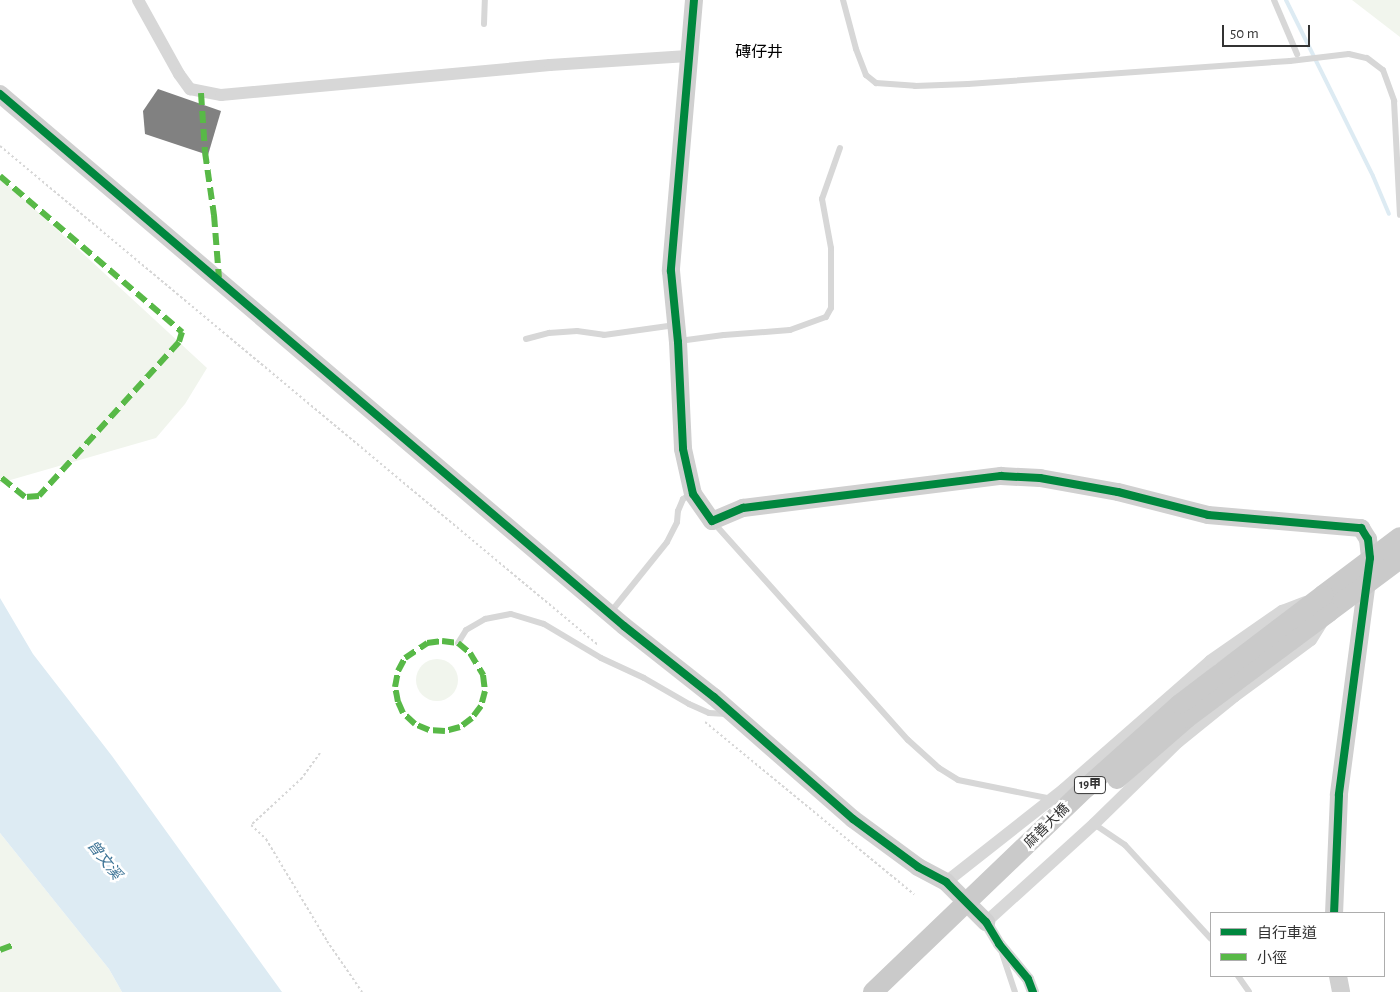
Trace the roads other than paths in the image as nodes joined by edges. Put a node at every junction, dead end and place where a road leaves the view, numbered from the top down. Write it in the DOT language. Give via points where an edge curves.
graph roads {
  1 [pos="138,0"];
  2 [pos="485,0"];
  3 [pos="694,0"];
  4 [pos="842,0"];
  5 [pos="1274,0"];
  6 [pos="484,24"];
  7 [pos="1297,54"];
  8 [pos="688,56"];
  9 [pos="0,94"];
  10 [pos="840,148"];
  11 [pos="1400,215"];
  12 [pos="677,333"];
  13 [pos="526,339"];
  14 [pos="692,494"];
  15 [pos="712,521"];
  16 [pos="1400,537"];
  17 [pos="1370,558"];
  18 [pos="1400,559"];
  19 [pos="1367,582"];
  20 [pos="1326,603"];
  21 [pos="610,613"];
  22 [pos="458,643"];
  23 [pos="734,715"];
  24 [pos="1052,799"];
  25 [pos="1094,824"];
  26 [pos="946,882"];
  27 [pos="1334,912"];
  28 [pos="986,922"];
  29 [pos="1210,938"];
  30 [pos="999,944"];
  31 [pos="1239,977"];
  32 [pos="1338,977"];
  33 [pos="873,992"];
  34 [pos="892,992"];
  35 [pos="1015,992"];
  36 [pos="1033,992"];
  37 [pos="1249,992"];
  38 [pos="1341,992"];
  1 -- 8 [label="street" via="190,89 221,95 550,65"];
  2 -- 6 [label="lane"];
  3 -- 8 [label="street"];
  4 -- 11 [label="lane" via="866,75 876,83 915,86 968,84 1349,54 1367,58 1383,70 1394,100"];
  5 -- 7 [label="lane"];
  8 -- 12 [label="street" via="671,271"];
  9 -- 21 [label="street"];
  10 -- 12 [label="lane" via="822,199 831,248 831,308 826,317 790,330"];
  12 -- 13 [label="lane" via="604,335 577,331"];
  12 -- 14 [label="street" via="683,449"];
  14 -- 15 [label="street"];
  14 -- 21 [label="lane" via="683,499 677,522 666,542"];
  15 -- 17 [label="street" via="743,508 1001,476 1040,478 1118,492 1208,515 1354,526 1365,532"];
  15 -- 24 [label="lane" via="908,740 939,768 958,780"];
  16 -- 17 [label="main road, 19甲"];
  17 -- 19 [label="street"];
  17 -- 20 [label="main road, 19甲"];
  18 -- 19 [label="main road, 19甲"];
  19 -- 20 [label="main road, 19甲"];
  19 -- 27 [label="street" via="1339,795"];
  20 -- 24 [label="street" via="1282,611 1210,661"];
  20 -- 25 [label="street" via="1310,640 1178,742"];
  20 -- 33 [label="main road, 麻善大橋 / 19甲, bridge" via="1180,704 1086,788"];
  20 -- 34 [label="main road, 麻善大橋 / 19甲, bridge" via="1186,718 1086,807"];
  21 -- 23 [label="street"];
  22 -- 23 [label="lane" via="466,630 485,619 511,614 544,624 689,704 710,713"];
  23 -- 26 [label="street" via="853,819 918,867"];
  24 -- 26 [label="street"];
  25 -- 28 [label="street"];
  25 -- 29 [label="lane" via="1125,845"];
  26 -- 28 [label="street"];
  28 -- 30 [label="street"];
  30 -- 35 [label="lane"];
  30 -- 36 [label="street" via="1028,978"];
  31 -- 37 [label="lane"];
  32 -- 38 [label="street"];
}
